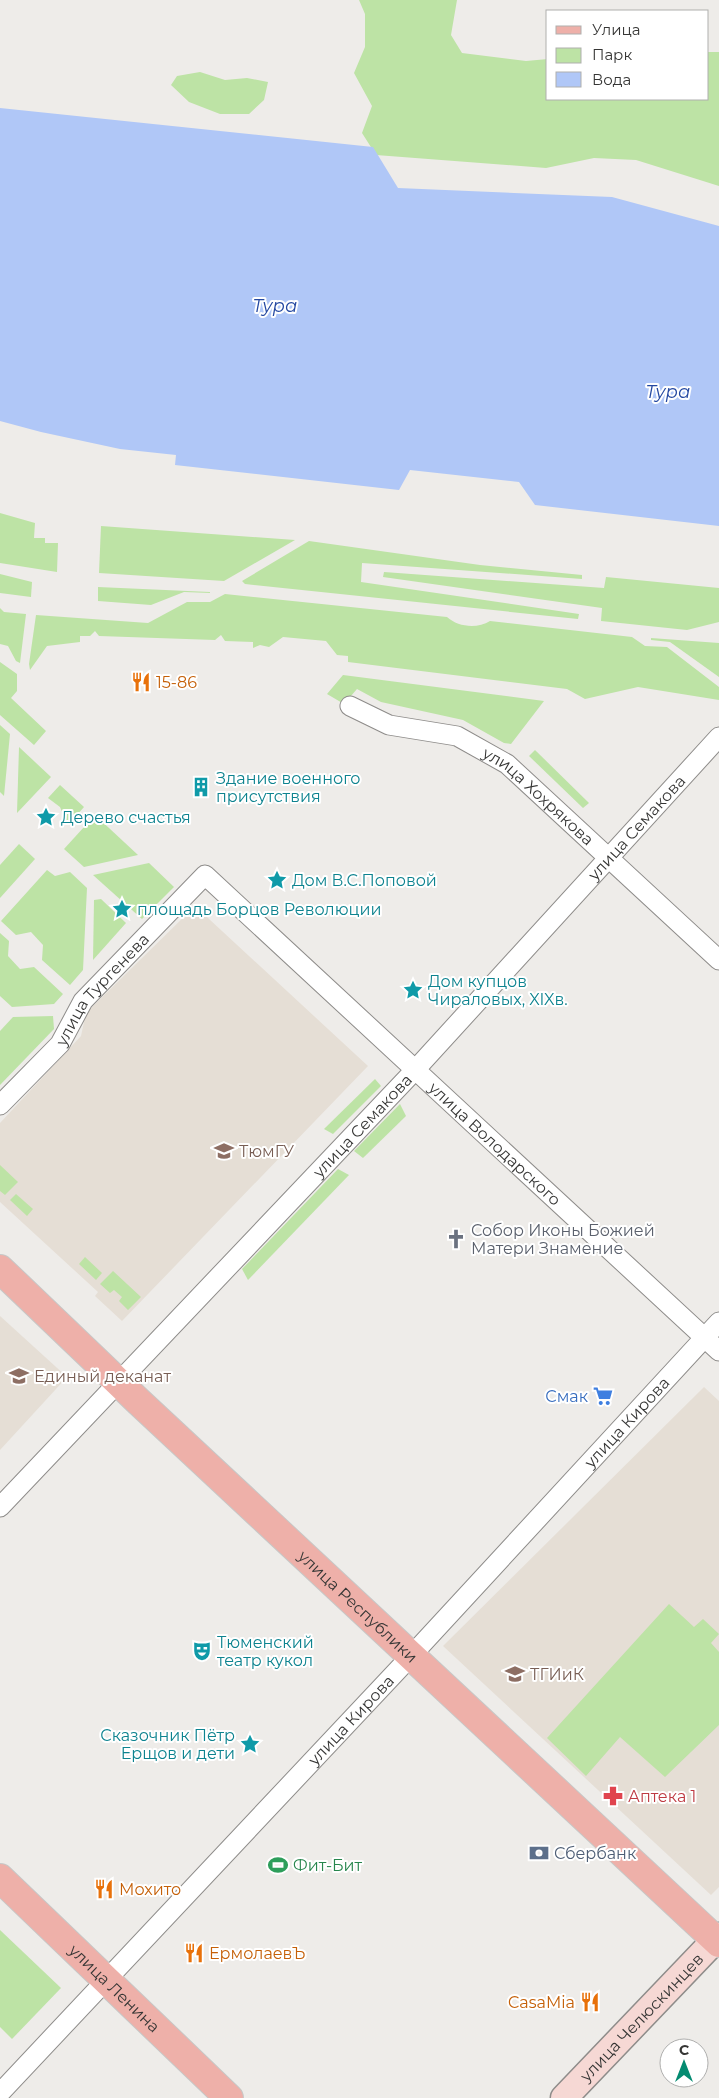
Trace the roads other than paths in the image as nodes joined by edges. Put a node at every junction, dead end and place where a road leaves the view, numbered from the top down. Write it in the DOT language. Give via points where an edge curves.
graph roads {
  1 [pos="350,706"];
  2 [pos="719,737"];
  3 [pos="609,858"];
  4 [pos="205,875"];
  5 [pos="719,960"];
  6 [pos="415,1070"];
  7 [pos="0,1105"];
  8 [pos="0,1270"];
  9 [pos="719,1322"];
  10 [pos="705,1337"];
  11 [pos="719,1351"];
  12 [pos="118,1382"];
  13 [pos="0,1507"];
  14 [pos="411,1656"];
  15 [pos="0,1878"];
  16 [pos="718,1939"];
  17 [pos="106,1981"];
  18 [pos="0,2093"];
  19 [pos="229,2098"];
  20 [pos="564,2098"];
  1 -- 3 [label="street, улица Хохрякова" via="389,725 457,736 507,764"];
  2 -- 3 [label="street, улица Семакова"];
  3 -- 5 [label="street, улица Хохрякова"];
  3 -- 6 [label="street, улица Семакова"];
  4 -- 6 [label="street, улица Володарского"];
  4 -- 7 [label="street, улица Тургенева" via="83,1001 60,1044"];
  6 -- 10 [label="street, улица Володарского"];
  6 -- 12 [label="street, улица Семакова"];
  8 -- 12 [label="main road, улица Республики"];
  9 -- 10 [label="street, улица Кирова"];
  10 -- 11 [label="street, улица Володарского"];
  10 -- 14 [label="street, улица Кирова"];
  12 -- 13 [label="street, улица Семакова"];
  12 -- 14 [label="main road, улица Республики"];
  14 -- 16 [label="main road, улица Республики"];
  14 -- 17 [label="street, улица Кирова"];
  15 -- 17 [label="main road, улица Ленина"];
  16 -- 20 [label="main road, улица Челюскинцев"];
  17 -- 18 [label="street, улица Кирова"];
  17 -- 19 [label="main road, улица Ленина"];
}
